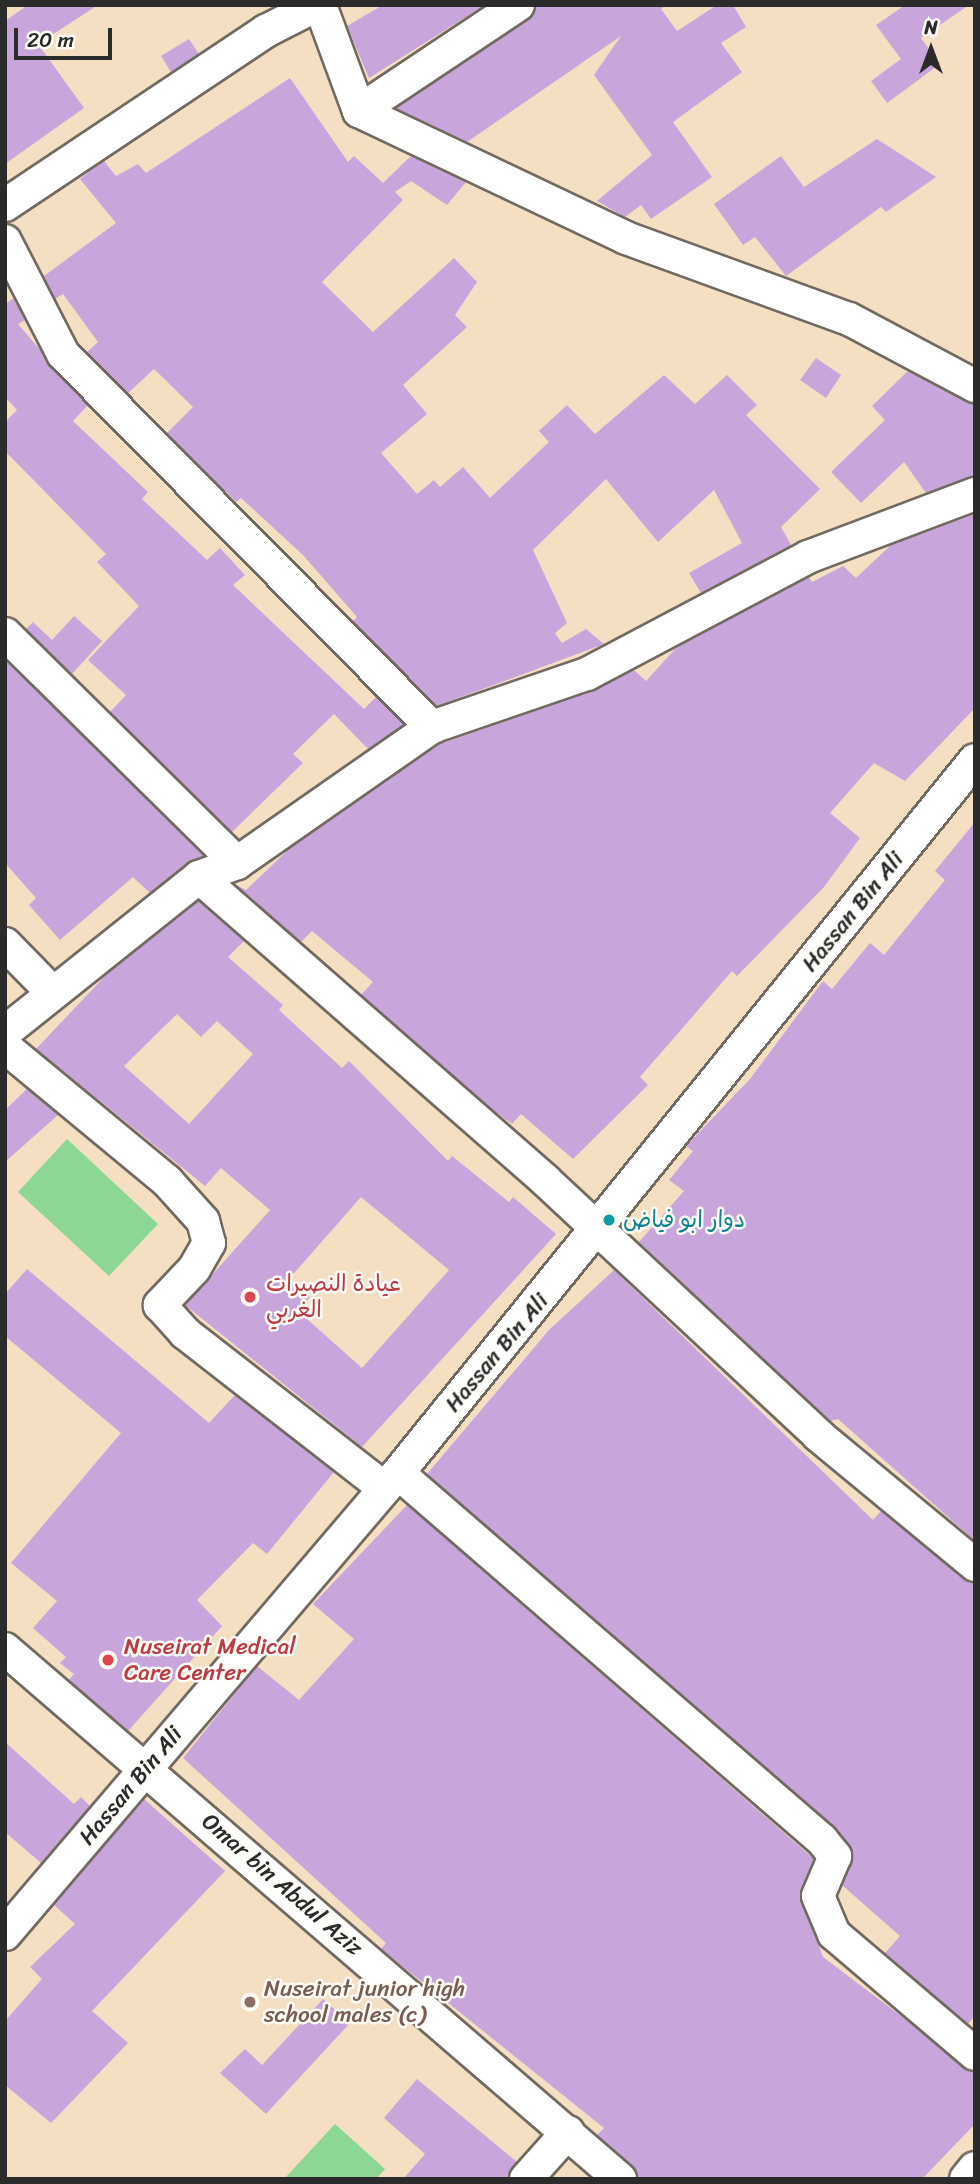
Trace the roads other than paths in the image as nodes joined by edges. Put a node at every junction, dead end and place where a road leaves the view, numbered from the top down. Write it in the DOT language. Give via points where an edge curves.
graph roads {
  1 [pos="319,5"];
  2 [pos="518,5"];
  3 [pos="359,111"];
  4 [pos="5,205"];
  5 [pos="5,241"];
  6 [pos="975,386"];
  7 [pos="975,494"];
  8 [pos="5,634"];
  9 [pos="432,727"];
  10 [pos="975,760"];
  11 [pos="237,863"];
  12 [pos="199,877"];
  13 [pos="5,944"];
  14 [pos="51,991"];
  15 [pos="5,1032"];
  16 [pos="5,1047"];
  17 [pos="596,1233"];
  18 [pos="391,1481"];
  19 [pos="975,1565"];
  20 [pos="5,1649"];
  21 [pos="146,1768"];
  22 [pos="5,1934"];
  23 [pos="975,2054"];
  24 [pos="568,2132"];
  25 [pos="975,2168"];
  26 [pos="526,2179"];
  27 [pos="620,2179"];
  28 [pos="965,2179"];
  1 -- 3 [label="street"];
  1 -- 4 [label="street" via="266,31"];
  2 -- 3 [label="street"];
  3 -- 6 [label="street" via="626,238 849,320"];
  5 -- 9 [label="street" via="63,354"];
  7 -- 9 [label="street" via="808,557 587,674"];
  8 -- 11 [label="street"];
  9 -- 11 [label="street"];
  10 -- 17 [label="street, Hassan Bin Ali"];
  11 -- 12 [label="street"];
  12 -- 14 [label="street"];
  12 -- 17 [label="street"];
  13 -- 14 [label="street"];
  14 -- 15 [label="street"];
  16 -- 18 [label="street" via="167,1181 203,1221 209,1242 194,1269 160,1305 185,1333"];
  17 -- 18 [label="street, Hassan Bin Ali"];
  17 -- 19 [label="street" via="818,1435"];
  18 -- 21 [label="street, Hassan Bin Ali"];
  18 -- 23 [label="street" via="822,1840 835,1856 818,1896 834,1934"];
  20 -- 21 [label="street, Omar bin Abdul Aziz"];
  21 -- 22 [label="street, Hassan Bin Ali"];
  21 -- 24 [label="street, Omar bin Abdul Aziz"];
  24 -- 26 [label="street"];
  24 -- 27 [label="street, Omar bin Abdul Aziz"];
  25 -- 28 [label="street"];
}
